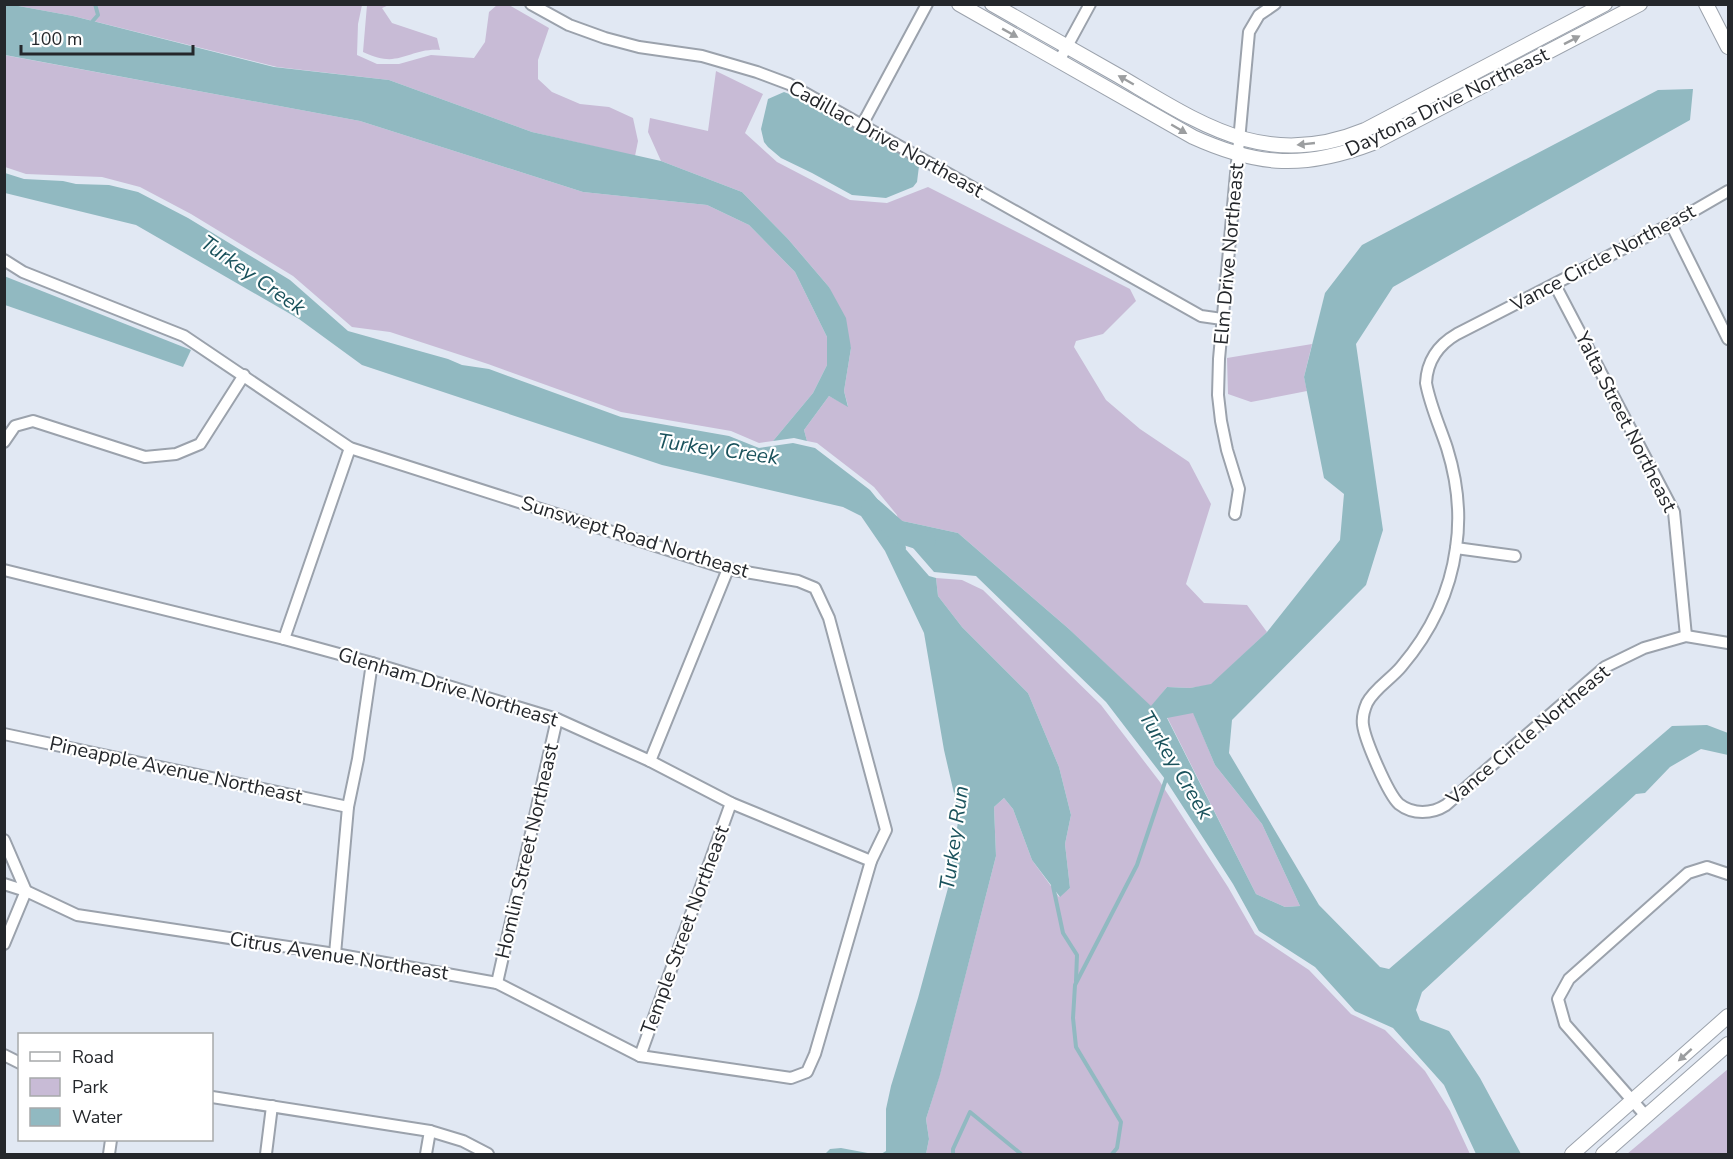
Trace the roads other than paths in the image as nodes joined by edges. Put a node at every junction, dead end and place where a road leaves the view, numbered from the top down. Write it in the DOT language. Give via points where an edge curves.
graph roads {
  1 [pos="531,4"];
  2 [pos="927,4"];
  3 [pos="959,4"];
  4 [pos="992,4"];
  5 [pos="1090,4"];
  6 [pos="1275,4"];
  7 [pos="1605,4"];
  8 [pos="1640,4"];
  9 [pos="1706,4"];
  10 [pos="1067,46"];
  11 [pos="1728,47"];
  12 [pos="1059,61"];
  13 [pos="862,125"];
  14 [pos="1239,138"];
  15 [pos="1238,155"];
  16 [pos="1728,191"];
  17 [pos="1671,224"];
  18 [pos="4,260"];
  19 [pos="1555,285"];
  20 [pos="1222,319"];
  21 [pos="1728,339"];
  22 [pos="244,375"];
  23 [pos="4,442"];
  24 [pos="350,448"];
  25 [pos="1235,514"];
  26 [pos="1456,548"];
  27 [pos="1515,556"];
  28 [pos="728,569"];
  29 [pos="4,570"];
  30 [pos="1686,636"];
  31 [pos="284,639"];
  32 [pos="1728,643"];
  33 [pos="372,663"];
  34 [pos="557,719"];
  35 [pos="4,734"];
  36 [pos="650,761"];
  37 [pos="730,803"];
  38 [pos="348,807"];
  39 [pos="4,840"];
  40 [pos="871,861"];
  41 [pos="1728,874"];
  42 [pos="4,884"];
  43 [pos="26,891"];
  44 [pos="4,944"];
  45 [pos="335,954"];
  46 [pos="496,983"];
  47 [pos="1728,1016"];
  48 [pos="1728,1044"];
  49 [pos="4,1055"];
  50 [pos="640,1056"];
  51 [pos="18,1062"];
  52 [pos="807,1072"];
  53 [pos="213,1097"];
  54 [pos="1634,1102"];
  55 [pos="272,1106"];
  56 [pos="1646,1116"];
  57 [pos="430,1131"];
  58 [pos="266,1155"];
  59 [pos="426,1155"];
  60 [pos="488,1155"];
  61 [pos="1572,1155"];
  62 [pos="1603,1155"];
  1 -- 13 [label="street, Cadillac Drive Northeast" via="569,25 605,38 702,56 757,72 789,84"];
  2 -- 13 [label="street"];
  3 -- 12 [label="street, Daytona Drive Northeast, one-way"];
  4 -- 10 [label="street, Daytona Drive Northeast"];
  5 -- 10 [label="street"];
  6 -- 14 [label="street, Elm Drive Northeast" via="1258,15 1250,32"];
  7 -- 14 [label="street, Daytona Drive Northeast, one-way" via="1352,135 1297,145"];
  15 -- 8 [label="street, Daytona Drive Northeast, one-way" via="1291,162 1352,151"];
  9 -- 11 [label="street"];
  10 -- 12 [label="street"];
  14 -- 10 [label="street, Daytona Drive Northeast, one-way" via="1192,118"];
  12 -- 15 [label="street, Daytona Drive Northeast, one-way" via="1193,137"];
  13 -- 20 [label="street, Cadillac Drive Northeast" via="1201,316"];
  14 -- 15 [label="street, Elm Drive Northeast"];
  15 -- 20 [label="street, Elm Drive Northeast"];
  16 -- 17 [label="street, Vance Circle Northeast"];
  17 -- 19 [label="street, Vance Circle Northeast"];
  17 -- 21 [label="street"];
  18 -- 22 [label="street, Sunswept Road Northeast" via="23,273 184,336"];
  19 -- 26 [label="street, Vance Circle Northeast" via="1449,339 1430,363 1428,391 1456,485"];
  19 -- 30 [label="street, Yalta Street Northeast" via="1674,512"];
  20 -- 25 [label="street, Elm Drive Northeast" via="1218,395 1227,450 1239,489"];
  22 -- 23 [label="street" via="201,444 176,454 145,457 33,421 15,426"];
  22 -- 24 [label="street, Sunswept Road Northeast"];
  24 -- 28 [label="street, Sunswept Road Northeast"];
  24 -- 31 [label="street"];
  26 -- 27 [label="street"];
  26 -- 30 [label="street, Vance Circle Northeast" via="1447,586 1429,628 1400,668 1372,696 1364,715 1365,733 1389,790 1406,808 1422,812 1439,810 1605,667 1644,648"];
  28 -- 36 [label="street"];
  28 -- 40 [label="street, Sunswept Road Northeast" via="798,581 815,588 829,618 886,830"];
  29 -- 31 [label="street, Glenham Drive Northeast"];
  30 -- 32 [label="street, Vance Circle Northeast"];
  31 -- 33 [label="street, Glenham Drive Northeast"];
  33 -- 34 [label="street, Glenham Drive Northeast"];
  33 -- 38 [label="street"];
  34 -- 36 [label="street, Glenham Drive Northeast"];
  34 -- 46 [label="street, Homlin Street Northeast"];
  35 -- 38 [label="street, Pineapple Avenue Northeast"];
  36 -- 37 [label="street, Glenham Drive Northeast"];
  37 -- 40 [label="street, Glenham Drive Northeast"];
  37 -- 50 [label="street, Temple Street Northeast"];
  38 -- 45 [label="street"];
  39 -- 43 [label="street"];
  40 -- 52 [label="street, Sunswept Road Northeast"];
  41 -- 54 [label="street" via="1707,867 1688,873 1569,979 1558,999 1565,1024"];
  42 -- 43 [label="street, Citrus Avenue Northeast"];
  43 -- 44 [label="street"];
  43 -- 45 [label="street, Citrus Avenue Northeast" via="77,915"];
  45 -- 46 [label="street, Citrus Avenue Northeast"];
  46 -- 50 [label="street, Citrus Avenue Northeast"];
  47 -- 54 [label="street, one-way"];
  48 -- 56 [label="street"];
  49 -- 51 [label="street"];
  50 -- 52 [label="street, Citrus Avenue Northeast" via="791,1078"];
  53 -- 55 [label="street"];
  54 -- 56 [label="street"];
  54 -- 61 [label="street"];
  55 -- 57 [label="street"];
  55 -- 58 [label="street"];
  56 -- 62 [label="street"];
  57 -- 59 [label="street"];
  57 -- 60 [label="street" via="463,1141"];
}
